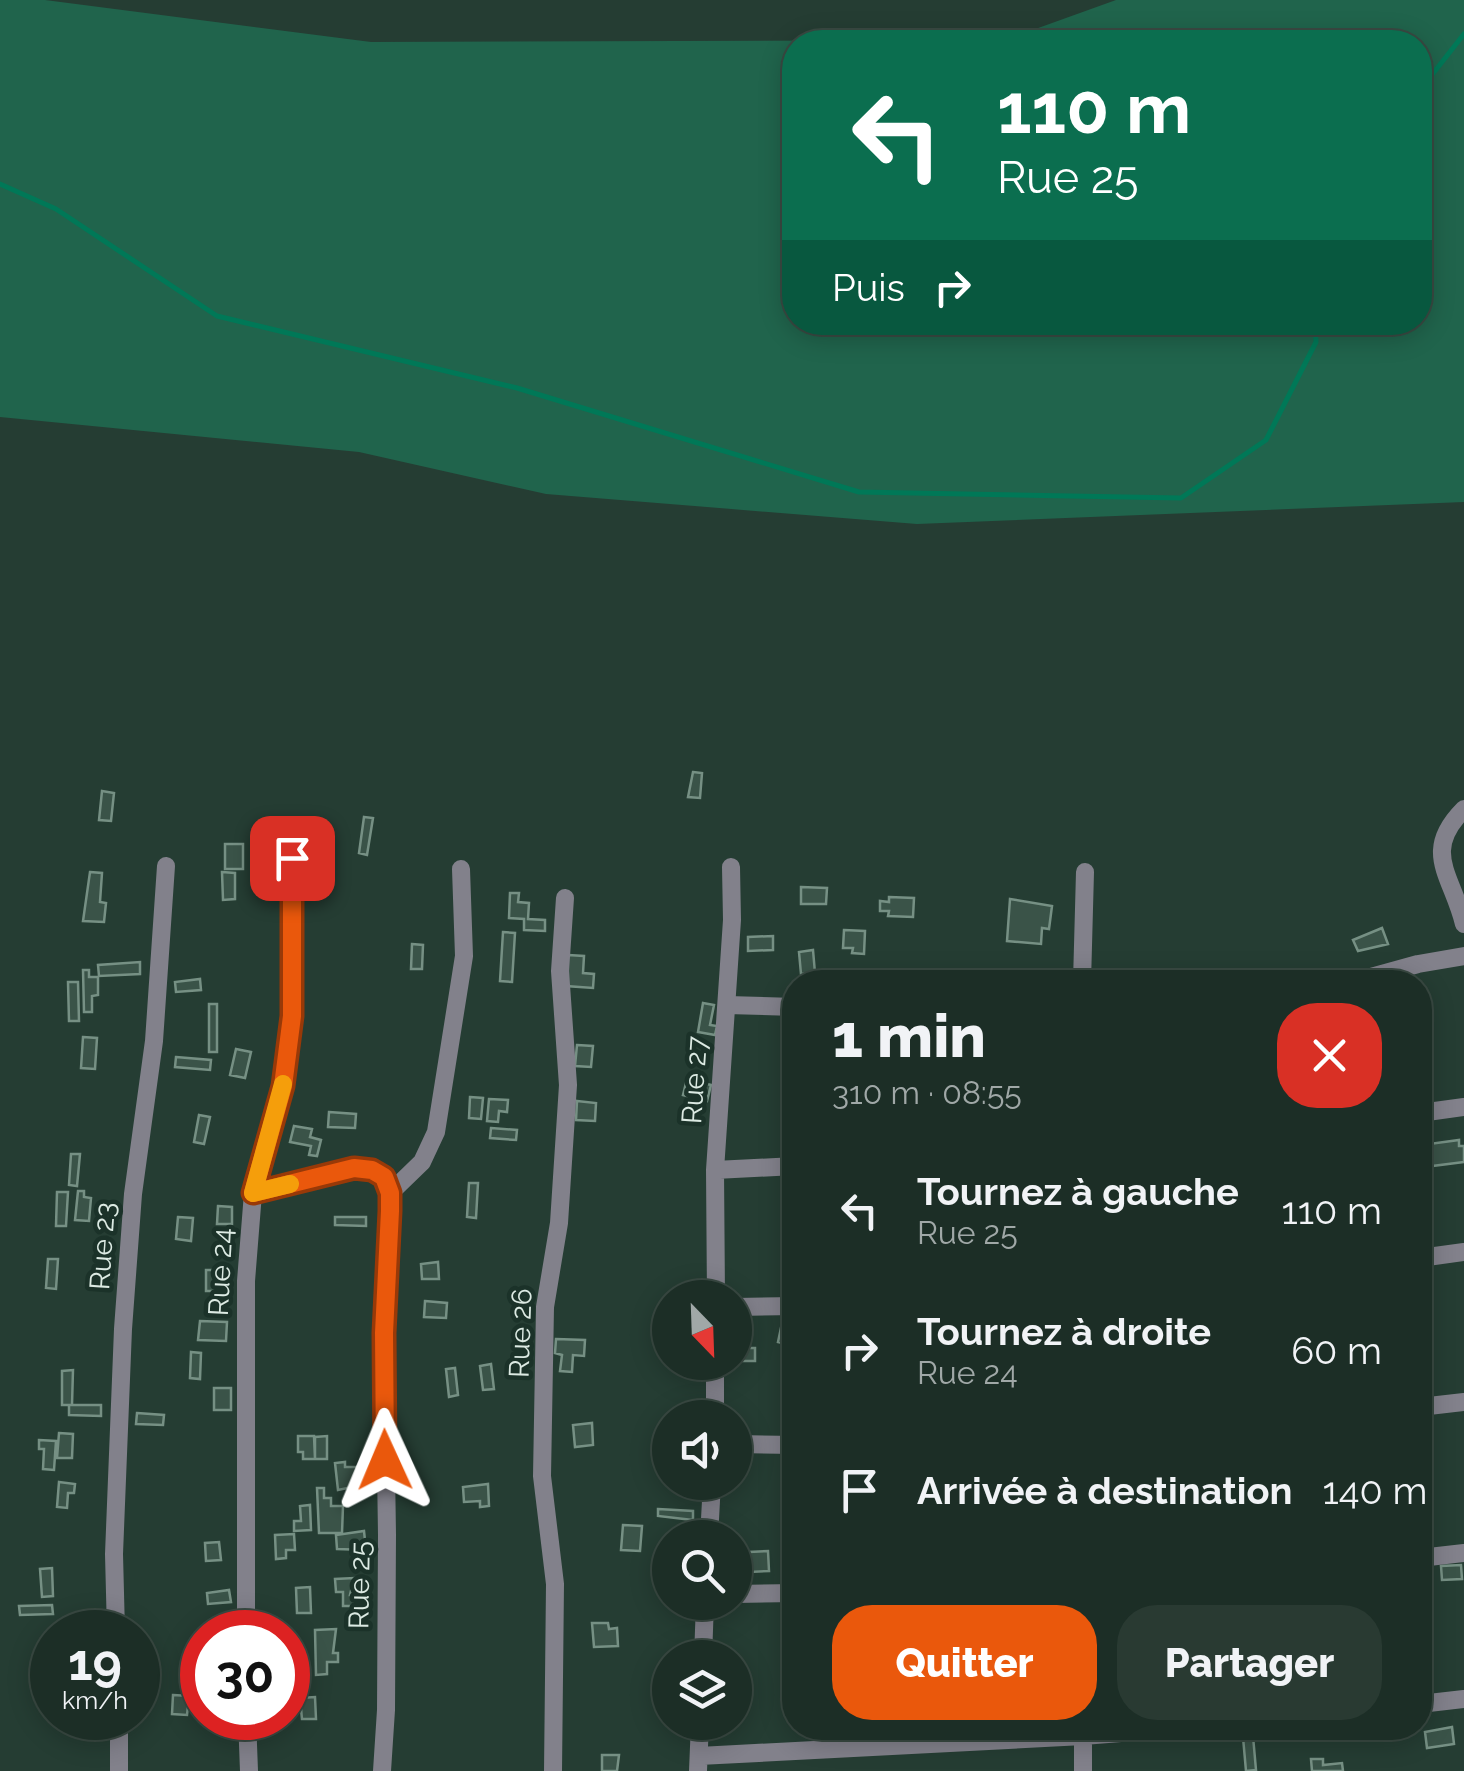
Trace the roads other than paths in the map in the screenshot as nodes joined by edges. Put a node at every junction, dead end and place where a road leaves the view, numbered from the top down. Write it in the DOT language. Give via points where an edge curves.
graph roads {
  1 [pos="1464,809"];
  2 [pos="292,858"];
  3 [pos="166,866"];
  4 [pos="731,866"];
  5 [pos="461,869"];
  6 [pos="1086,872"];
  7 [pos="564,898"];
  8 [pos="1464,924"];
  9 [pos="1464,956"];
  10 [pos="1082,970"];
  11 [pos="1396,970"];
  12 [pos="728,1005"];
  13 [pos="782,1007"];
  14 [pos="1464,1107"];
  15 [pos="1432,1111"];
  16 [pos="782,1167"];
  17 [pos="716,1170"];
  18 [pos="253,1193"];
  19 [pos="390,1193"];
  20 [pos="1464,1252"];
  21 [pos="1432,1256"];
  22 [pos="716,1280"];
  23 [pos="782,1306"];
  24 [pos="752,1307"];
  25 [pos="1464,1402"];
  26 [pos="1432,1406"];
  27 [pos="752,1444"];
  28 [pos="782,1445"];
  29 [pos="1464,1553"];
  30 [pos="1432,1557"];
  31 [pos="782,1593"];
  32 [pos="752,1594"];
  33 [pos="115,1610"];
  34 [pos="246,1610"];
  35 [pos="1464,1699"];
  36 [pos="1432,1703"];
  37 [pos="118,1740"];
  38 [pos="248,1740"];
  39 [pos="984,1740"];
  40 [pos="1083,1740"];
  41 [pos="699,1763"];
  42 [pos="119,1771"];
  43 [pos="249,1771"];
  44 [pos="382,1771"];
  45 [pos="553,1771"];
  46 [pos="1083,1771"];
  1 -- 8 [label="street" via="1440,849"];
  2 -- 18 [label="street, Rue 24" via="292,1016 283,1086"];
  3 -- 33 [label="street, Rue 23" via="123,1329"];
  4 -- 12 [label="street, Rue 27"];
  5 -- 19 [label="street" via="464,956 436,1132 422,1162"];
  6 -- 10 [label="street"];
  7 -- 45 [label="street, Rue 26" via="560,971 568,1085 546,1307 542,1476 555,1584"];
  9 -- 11 [label="street"];
  12 -- 13 [label="street"];
  12 -- 17 [label="street, Rue 27"];
  14 -- 15 [label="street"];
  16 -- 17 [label="street"];
  17 -- 22 [label="street, Rue 27"];
  18 -- 19 [label="street" via="354,1168 384,1177"];
  18 -- 34 [label="street, Rue 24" via="244,1348"];
  19 -- 44 [label="street, Rue 25"];
  20 -- 21 [label="street"];
  23 -- 24 [label="street"];
  25 -- 26 [label="street"];
  27 -- 28 [label="street"];
  29 -- 30 [label="street"];
  31 -- 32 [label="street"];
  35 -- 36 [label="street"];
  37 -- 42 [label="street"];
  38 -- 43 [label="street"];
  39 -- 41 [label="street"];
  40 -- 46 [label="street"];
}
